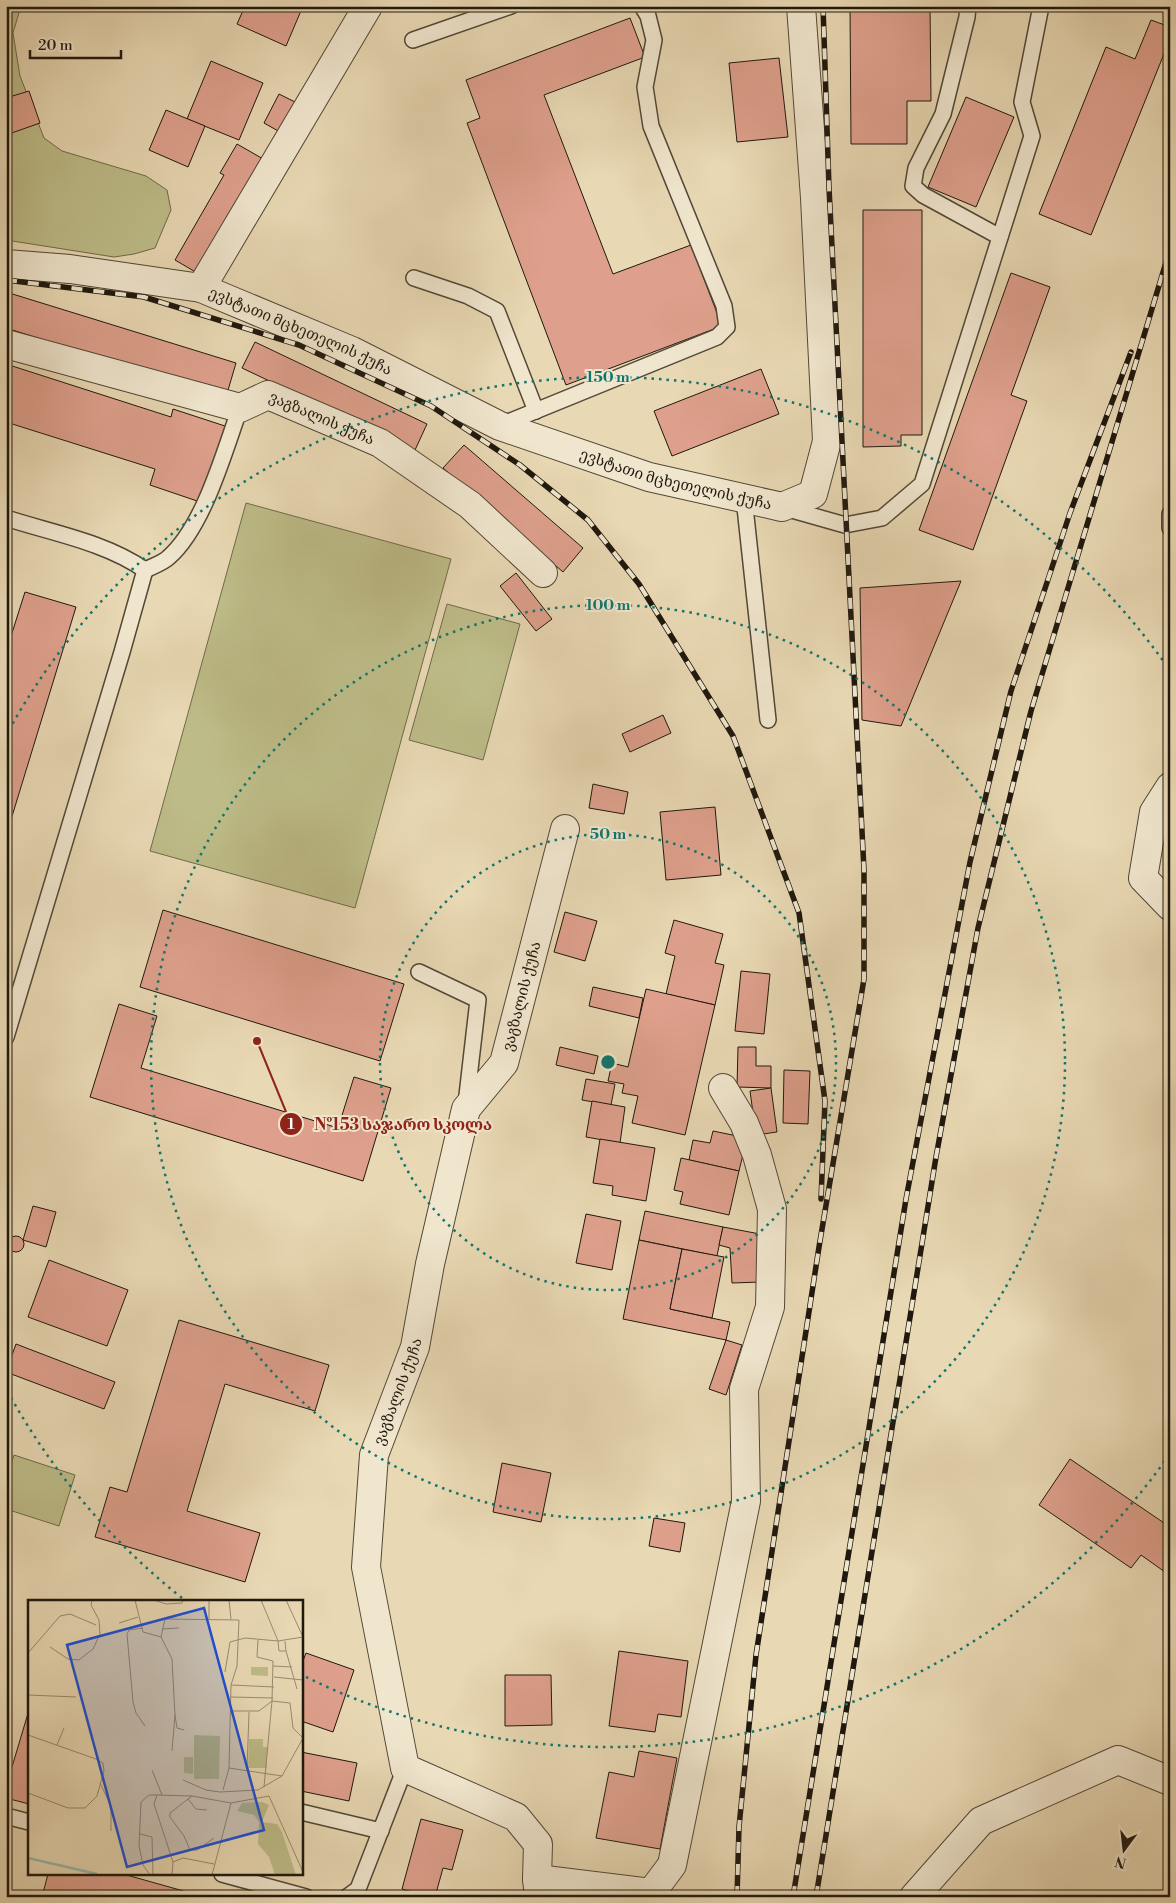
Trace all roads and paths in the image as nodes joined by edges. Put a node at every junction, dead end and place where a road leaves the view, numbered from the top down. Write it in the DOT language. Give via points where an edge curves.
graph roads {
  1 [pos="368,6"];
  2 [pos="511,6"];
  3 [pos="642,6"];
  4 [pos="802,6"];
  5 [pos="968,6"];
  6 [pos="1041,6"];
  7 [pos="413,40"];
  8 [pos="1000,236"];
  9 [pos="6,264"];
  10 [pos="414,278"];
  11 [pos="201,288"];
  12 [pos="6,344"];
  13 [pos="240,408"];
  14 [pos="536,411"];
  15 [pos="500,426"];
  16 [pos="744,498"];
  17 [pos="782,507"];
  18 [pos="1170,514"];
  19 [pos="6,518"];
  20 [pos="1170,528"];
  21 [pos="145,570"];
  22 [pos="543,573"];
  23 [pos="768,720"];
  24 [pos="1170,787"];
  25 [pos="565,829"];
  26 [pos="1170,906"];
  27 [pos="419,972"];
  28 [pos="7,1031"];
  29 [pos="723,1088"];
  30 [pos="466,1109"];
  31 [pos="406,1768"];
  32 [pos="1170,1781"];
  33 [pos="302,1812"];
  34 [pos="6,1816"];
  35 [pos="28,1822"];
  36 [pos="380,1831"];
  37 [pos="229,1876"];
  38 [pos="538,1888"];
  39 [pos="306,1897"];
  40 [pos="347,1897"];
  41 [pos="914,1897"];
  1 -- 11 [label="street"];
  2 -- 7 [label="lane"];
  3 -- 14 [label="lane" via="654,40 645,87 650,126 724,306 727,327 717,337"];
  4 -- 17 [label="street, ევსტათი მცხეთელის ქუჩა" via="827,441 813,494"];
  5 -- 8 [label="lane" via="943,114 916,168 913,186 923,195"];
  6 -- 8 [label="lane" via="1022,102 1032,136"];
  8 -- 17 [label="lane" via="922,484 882,518 845,525"];
  9 -- 11 [label="street, ევსტათი მცხეთელის ქუჩა" via="70,269"];
  10 -- 14 [label="lane" via="468,296 497,311"];
  11 -- 15 [label="street, ევსტათი მცხეთელის ქუჩა" via="352,350"];
  12 -- 13 [label="street"];
  13 -- 21 [label="lane" via="202,509 181,545 167,559"];
  13 -- 22 [label="street, ვაგზალის ქუჩა" via="268,395 380,443 470,505"];
  14 -- 15 [label="lane"];
  15 -- 16 [label="street, ევსტათი მცხეთელის ქუჩა" via="649,477"];
  16 -- 17 [label="street, ევსტათი მცხეთელის ქუჩა"];
  16 -- 23 [label="lane"];
  18 -- 20 [label="lane"];
  19 -- 21 [label="lane" via="102,548 130,559"];
  21 -- 28 [label="lane"];
  24 -- 26 [label="street" via="1154,812 1144,878"];
  25 -- 30 [label="street, ვაგზალის ქუჩა" via="504,1063"];
  27 -- 30 [label="lane" via="478,1000"];
  29 -- 38 [label="street" via="754,1147 772,1209 770,1307 744,1389 746,1501 672,1865 651,1893"];
  30 -- 31 [label="street, ვაგზალის ქუჩა" via="430,1264 415,1347 374,1454 366,1566"];
  31 -- 36 [label="lane"];
  31 -- 38 [label="street" via="516,1817 538,1844"];
  32 -- 41 [label="street" via="1118,1760 981,1821"];
  33 -- 36 [label="lane"];
  34 -- 35 [label="lane"];
  36 -- 40 [label="lane" via="358,1889"];
  37 -- 39 [label="lane"];
}
